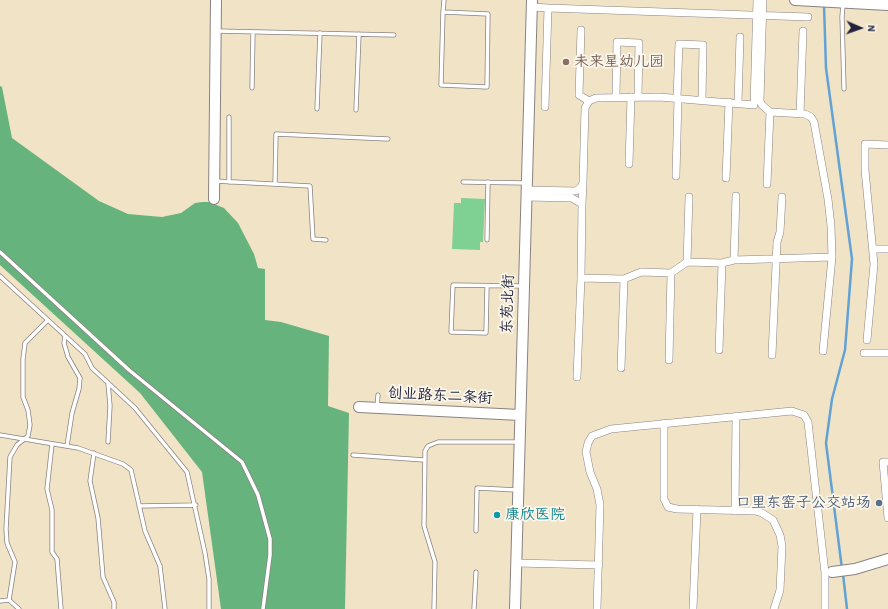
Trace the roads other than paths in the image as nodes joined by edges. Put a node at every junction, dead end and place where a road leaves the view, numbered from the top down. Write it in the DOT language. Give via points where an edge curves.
graph roads {
  1 [pos="216,0"];
  2 [pos="444,0"];
  3 [pos="757,0"];
  4 [pos="763,0"];
  5 [pos="795,0"];
  6 [pos="802,0"];
  7 [pos="842,2"];
  8 [pos="532,4"];
  9 [pos="888,5"];
  10 [pos="548,8"];
  11 [pos="443,12"];
  12 [pos="760,15"];
  13 [pos="808,17"];
  14 [pos="581,30"];
  15 [pos="216,31"];
  16 [pos="803,31"];
  17 [pos="253,32"];
  18 [pos="320,34"];
  19 [pos="359,34"];
  20 [pos="394,35"];
  21 [pos="740,36"];
  22 [pos="252,88"];
  23 [pos="844,88"];
  24 [pos="616,97"];
  25 [pos="634,97"];
  26 [pos="678,98"];
  27 [pos="702,100"];
  28 [pos="589,101"];
  29 [pos="729,102"];
  30 [pos="738,103"];
  31 [pos="758,105"];
  32 [pos="545,106"];
  33 [pos="317,109"];
  34 [pos="356,110"];
  35 [pos="770,112"];
  36 [pos="800,114"];
  37 [pos="229,117"];
  38 [pos="388,139"];
  39 [pos="888,145"];
  40 [pos="629,164"];
  41 [pos="676,176"];
  42 [pos="726,178"];
  43 [pos="215,181"];
  44 [pos="229,182"];
  45 [pos="463,182"];
  46 [pos="488,182"];
  47 [pos="583,183"];
  48 [pos="275,184"];
  49 [pos="767,184"];
  50 [pos="526,190"];
  51 [pos="736,196"];
  52 [pos="689,197"];
  53 [pos="782,197"];
  54 [pos="214,199"];
  55 [pos="582,204"];
  56 [pos="326,240"];
  57 [pos="488,240"];
  58 [pos="873,249"];
  59 [pos="888,250"];
  60 [pos="0,252"];
  61 [pos="832,257"];
  62 [pos="777,259"];
  63 [pos="734,260"];
  64 [pos="687,262"];
  65 [pos="722,263"];
  66 [pos="671,273"];
  67 [pos="0,276"];
  68 [pos="581,278"];
  69 [pos="624,280"];
  70 [pos="487,286"];
  71 [pos="524,286"];
  72 [pos="48,320"];
  73 [pos="65,336"];
  74 [pos="867,340"];
  75 [pos="719,350"];
  76 [pos="823,351"];
  77 [pos="864,353"];
  78 [pos="888,353"];
  79 [pos="772,355"];
  80 [pos="669,360"];
  81 [pos="621,368"];
  82 [pos="577,377"];
  83 [pos="108,383"];
  84 [pos="378,395"];
  85 [pos="358,407"];
  86 [pos="378,408"];
  87 [pos="520,415"];
  88 [pos="736,416"];
  89 [pos="664,423"];
  90 [pos="0,435"];
  91 [pos="23,439"];
  92 [pos="108,442"];
  93 [pos="519,442"];
  94 [pos="52,444"];
  95 [pos="67,446"];
  96 [pos="94,453"];
  97 [pos="353,456"];
  98 [pos="424,460"];
  99 [pos="888,462"];
  100 [pos="518,490"];
  101 [pos="196,505"];
  102 [pos="139,506"];
  103 [pos="697,509"];
  104 [pos="735,511"];
  105 [pos="888,518"];
  106 [pos="476,531"];
  107 [pos="888,559"];
  108 [pos="516,563"];
  109 [pos="599,566"];
  110 [pos="476,572"];
  111 [pos="828,573"];
  112 [pos="9,600"];
  113 [pos="0,601"];
  114 [pos="19,609"];
  115 [pos="61,609"];
  116 [pos="114,609"];
  117 [pos="164,609"];
  118 [pos="210,609"];
  119 [pos="263,609"];
  120 [pos="434,609"];
  121 [pos="474,609"];
  122 [pos="515,609"];
  123 [pos="597,609"];
  124 [pos="693,609"];
  125 [pos="774,609"];
  126 [pos="825,609"];
  1 -- 15 [label="main road"];
  2 -- 11 [label="lane"];
  3 -- 12 [label="street"];
  4 -- 12 [label="street"];
  5 -- 6 [label="main road"];
  6 -- 7 [label="main road"];
  7 -- 9 [label="main road"];
  7 -- 23 [label="lane"];
  8 -- 10 [label="street"];
  8 -- 50 [label="main road, 东苑北街"];
  10 -- 12 [label="street"];
  10 -- 32 [label="street"];
  11 -- 11 [label="lane" via="488,14 487,86 441,85"];
  12 -- 13 [label="street"];
  12 -- 31 [label="street"];
  14 -- 28 [label="street" via="579,95"];
  15 -- 17 [label="lane"];
  15 -- 43 [label="main road"];
  16 -- 36 [label="street"];
  17 -- 18 [label="lane"];
  17 -- 22 [label="lane"];
  18 -- 19 [label="lane"];
  18 -- 33 [label="lane"];
  19 -- 20 [label="lane"];
  19 -- 34 [label="lane"];
  21 -- 30 [label="street"];
  24 -- 25 [label="street"];
  24 -- 25 [label="street" via="617,42 639,42"];
  24 -- 28 [label="street"];
  25 -- 26 [label="street"];
  25 -- 40 [label="street"];
  26 -- 27 [label="street"];
  26 -- 27 [label="street" via="678,44 703,45"];
  26 -- 41 [label="street"];
  27 -- 29 [label="street"];
  28 -- 47 [label="street" via="585,108"];
  29 -- 30 [label="street"];
  29 -- 42 [label="street"];
  30 -- 31 [label="street"];
  31 -- 35 [label="street"];
  35 -- 36 [label="street"];
  35 -- 49 [label="street"];
  36 -- 61 [label="street" via="811,117 814,122 828,199"];
  37 -- 44 [label="lane"];
  38 -- 48 [label="lane" via="276,134"];
  39 -- 58 [label="street" via="865,144"];
  43 -- 44 [label="lane"];
  43 -- 54 [label="main road"];
  44 -- 48 [label="lane"];
  45 -- 46 [label="lane"];
  46 -- 50 [label="lane"];
  46 -- 57 [label="lane"];
  47 -- 50 [label="street" via="576,191"];
  47 -- 55 [label="street"];
  48 -- 56 [label="lane" via="310,186 313,240"];
  50 -- 55 [label="street" via="572,198"];
  50 -- 71 [label="main road, 东苑北街"];
  51 -- 63 [label="street"];
  52 -- 64 [label="street"];
  53 -- 62 [label="street"];
  55 -- 68 [label="street"];
  58 -- 59 [label="street"];
  58 -- 74 [label="street" via="874,278"];
  60 -- 119 [label="lane" via="129,370 242,462 258,495 270,539"];
  61 -- 62 [label="street"];
  61 -- 76 [label="street"];
  62 -- 63 [label="street"];
  62 -- 79 [label="street"];
  63 -- 65 [label="street"];
  64 -- 65 [label="street"];
  64 -- 66 [label="street"];
  65 -- 75 [label="street"];
  66 -- 69 [label="street" via="641,272"];
  66 -- 80 [label="street"];
  67 -- 72 [label="lane"];
  68 -- 69 [label="street"];
  68 -- 82 [label="street"];
  69 -- 81 [label="street"];
  70 -- 70 [label="lane" via="453,285 452,332 486,333"];
  70 -- 71 [label="lane"];
  71 -- 87 [label="main road, 东苑北街"];
  72 -- 73 [label="lane"];
  72 -- 91 [label="lane" via="25,343 23,397 30,425 28,436"];
  73 -- 83 [label="lane" via="85,354 92,368"];
  73 -- 95 [label="lane" via="68,358 80,378"];
  77 -- 78 [label="street"];
  83 -- 92 [label="lane"];
  83 -- 101 [label="lane" via="135,408 188,472"];
  84 -- 86 [label="lane"];
  85 -- 86 [label="main road, 创业路东二条街"];
  86 -- 87 [label="main road, 创业路东二条街"];
  87 -- 93 [label="main road, 东苑北街"];
  88 -- 89 [label="street"];
  88 -- 104 [label="street"];
  88 -- 111 [label="street" via="792,411 804,415 808,422"];
  89 -- 103 [label="street" via="665,504 672,508"];
  89 -- 109 [label="street" via="604,430 592,436 588,443 586,452 600,505"];
  90 -- 91 [label="lane"];
  91 -- 94 [label="lane"];
  91 -- 112 [label="lane" via="10,457 6,528 7,543 15,562"];
  93 -- 98 [label="lane" via="438,442 428,446"];
  93 -- 100 [label="main road, 东苑北街"];
  94 -- 95 [label="lane"];
  94 -- 115 [label="lane" via="47,489 52,510 52,552 57,559"];
  95 -- 96 [label="lane"];
  96 -- 102 [label="lane" via="123,464 131,470"];
  96 -- 116 [label="lane" via="90,481 98,518 103,577 114,602"];
  97 -- 98 [label="lane"];
  98 -- 120 [label="lane" via="424,526 435,562"];
  99 -- 105 [label="street" via="884,462"];
  100 -- 106 [label="lane" via="477,488"];
  100 -- 108 [label="main road, 东苑北街"];
  101 -- 102 [label="lane"];
  101 -- 118 [label="lane" via="209,579"];
  102 -- 117 [label="lane" via="145,531 160,566"];
  103 -- 104 [label="street"];
  103 -- 124 [label="street"];
  104 -- 125 [label="street" via="762,513 773,520 777,529 782,546 780,590"];
  107 -- 111 [label="main road" via="855,569"];
  108 -- 109 [label="street"];
  108 -- 122 [label="main road, 东苑北街"];
  109 -- 123 [label="street"];
  110 -- 121 [label="lane"];
  111 -- 126 [label="street"];
  112 -- 113 [label="lane"];
  112 -- 114 [label="lane"];
}
